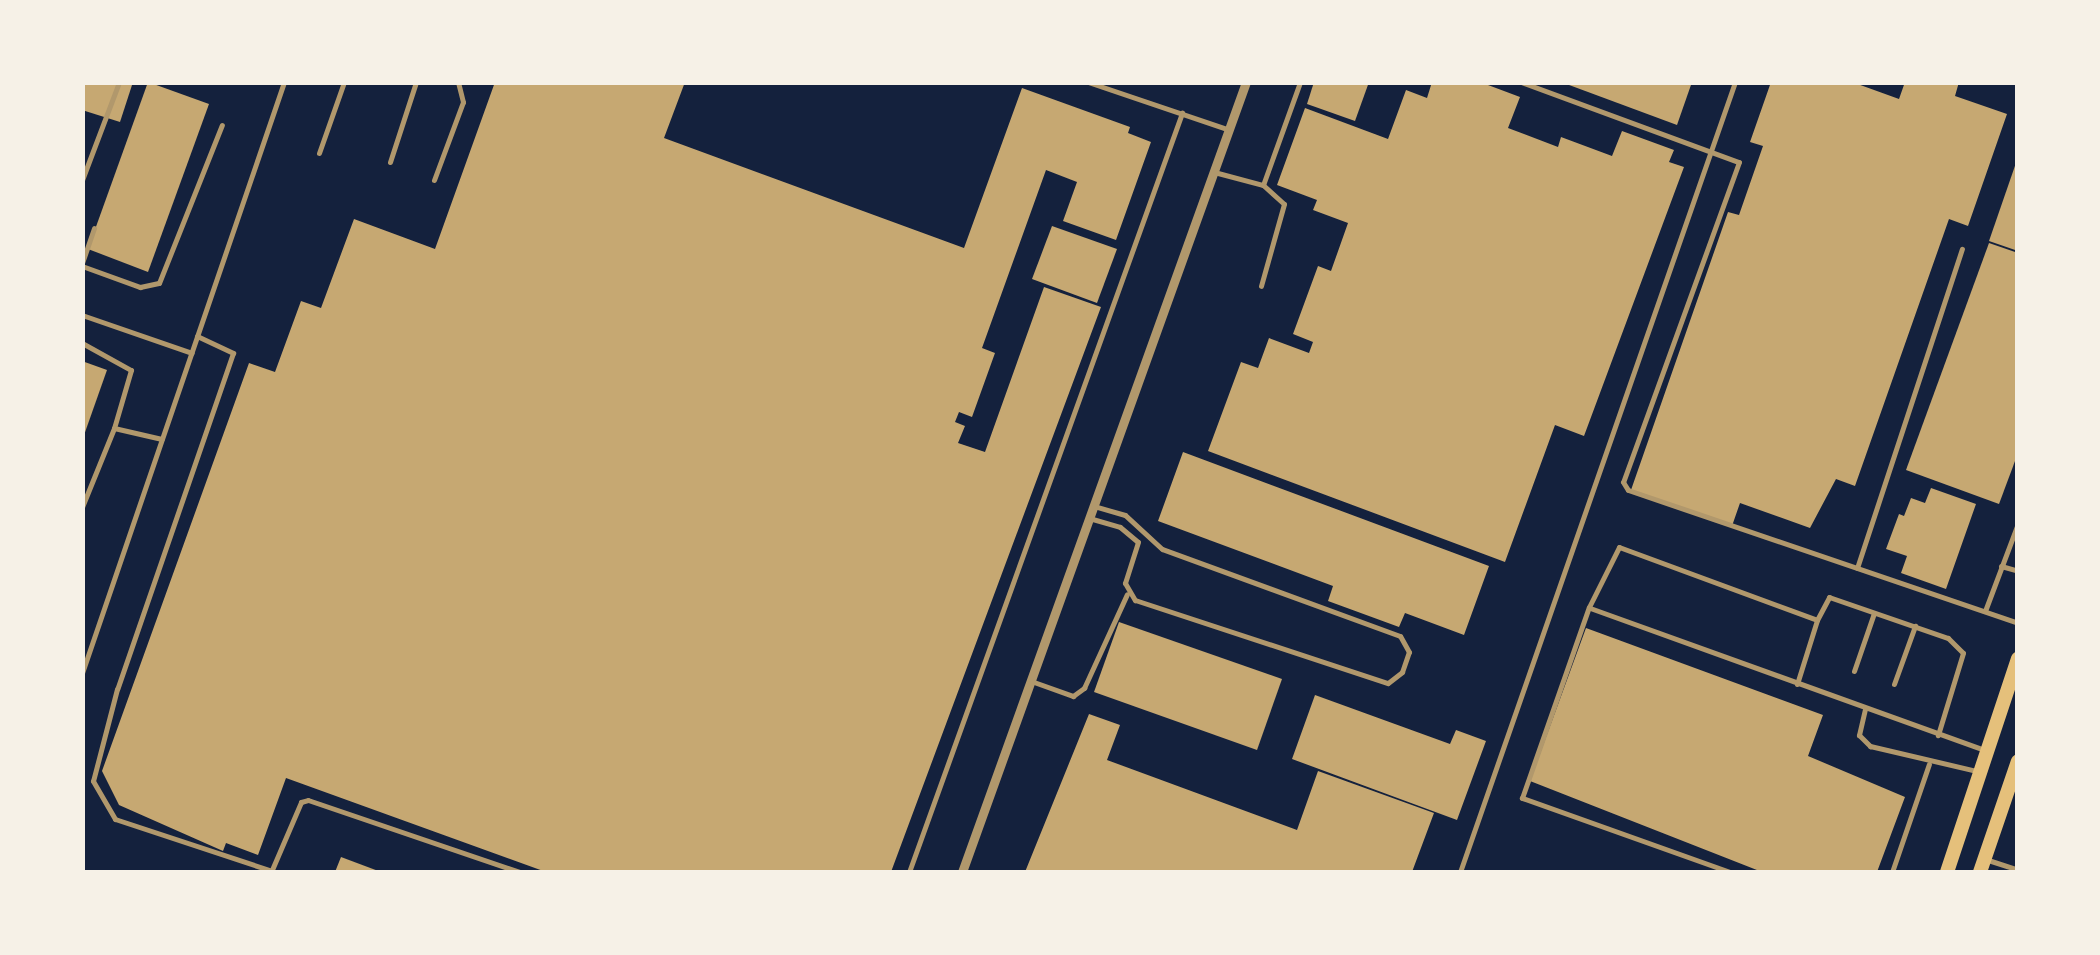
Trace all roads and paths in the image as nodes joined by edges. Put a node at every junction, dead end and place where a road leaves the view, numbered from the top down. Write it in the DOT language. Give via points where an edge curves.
graph roads {
  1 [pos="118,82"];
  2 [pos="344,82"];
  3 [pos="416,82"];
  4 [pos="458,82"];
  5 [pos="1088,82"];
  6 [pos="1246,82"];
  7 [pos="1300,82"];
  8 [pos="1522,82"];
  9 [pos="1736,82"];
  10 [pos="282,83"];
  11 [pos="1182,114"];
  12 [pos="222,125"];
  13 [pos="1229,130"];
  14 [pos="1711,147"];
  15 [pos="319,153"];
  16 [pos="390,162"];
  17 [pos="1214,172"];
  18 [pos="82,180"];
  19 [pos="434,180"];
  20 [pos="1264,185"];
  21 [pos="94,228"];
  22 [pos="1962,248"];
  23 [pos="82,265"];
  24 [pos="1261,286"];
  25 [pos="82,314"];
  26 [pos="196,336"];
  27 [pos="82,343"];
  28 [pos="192,353"];
  29 [pos="114,428"];
  30 [pos="162,439"];
  31 [pos="1094,506"];
  32 [pos="82,507"];
  33 [pos="1090,518"];
  34 [pos="2018,523"];
  35 [pos="2002,566"];
  36 [pos="1857,568"];
  37 [pos="2018,571"];
  38 [pos="1128,594"];
  39 [pos="1589,608"];
  40 [pos="1874,611"];
  41 [pos="1985,611"];
  42 [pos="1818,620"];
  43 [pos="2018,622"];
  44 [pos="1915,626"];
  45 [pos="2018,658"];
  46 [pos="1854,671"];
  47 [pos="82,673"];
  48 [pos="1031,681"];
  49 [pos="1797,684"];
  50 [pos="1894,684"];
  51 [pos="1866,709"];
  52 [pos="1938,735"];
  53 [pos="1987,751"];
  54 [pos="2018,762"];
  55 [pos="1930,764"];
  56 [pos="1980,772"];
  57 [pos="1982,866"];
  58 [pos="2018,870"];
  59 [pos="271,872"];
  60 [pos="520,872"];
  61 [pos="909,872"];
  62 [pos="962,872"];
  63 [pos="1460,872"];
  64 [pos="1730,872"];
  65 [pos="1892,872"];
  66 [pos="1948,872"];
  1 -- 18 [label="lane"];
  2 -- 15 [label="lane"];
  3 -- 16 [label="lane"];
  4 -- 19 [label="lane" via="463,102"];
  5 -- 11 [label="lane"];
  6 -- 13 [label="street"];
  7 -- 20 [label="lane"];
  8 -- 14 [label="lane"];
  9 -- 14 [label="lane"];
  10 -- 26 [label="lane"];
  11 -- 13 [label="lane"];
  11 -- 61 [label="lane"];
  12 -- 23 [label="lane" via="159,283 140,287"];
  13 -- 17 [label="street"];
  14 -- 36 [label="lane" via="1739,162 1738,171 1624,482 1634,493"];
  14 -- 63 [label="lane"];
  17 -- 20 [label="lane"];
  17 -- 31 [label="street"];
  20 -- 24 [label="lane" via="1284,204"];
  21 -- 23 [label="lane"];
  22 -- 36 [label="lane"];
  25 -- 28 [label="lane"];
  26 -- 28 [label="lane"];
  26 -- 59 [label="lane" via="233,353 117,689 93,781 116,819"];
  27 -- 29 [label="lane" via="130,370"];
  28 -- 30 [label="lane"];
  29 -- 30 [label="lane"];
  29 -- 32 [label="lane"];
  30 -- 47 [label="lane"];
  31 -- 33 [label="street"];
  31 -- 38 [label="lane" via="1125,515 1162,548 1400,636 1410,652 1388,684"];
  33 -- 38 [label="lane" via="1120,526 1138,542 1124,583"];
  33 -- 48 [label="street"];
  34 -- 35 [label="lane"];
  35 -- 37 [label="lane"];
  35 -- 41 [label="lane"];
  36 -- 41 [label="lane"];
  38 -- 48 [label="lane" via="1084,688 1073,696"];
  39 -- 42 [label="lane" via="1619,548 1631,548"];
  39 -- 49 [label="lane"];
  39 -- 64 [label="lane" via="1522,798"];
  40 -- 42 [label="lane" via="1830,598"];
  40 -- 44 [label="lane"];
  40 -- 46 [label="lane"];
  41 -- 43 [label="lane"];
  42 -- 49 [label="lane"];
  44 -- 50 [label="lane"];
  44 -- 52 [label="lane" via="1948,638 1964,653"];
  45 -- 53 [label="main road"];
  48 -- 62 [label="street"];
  49 -- 51 [label="lane"];
  51 -- 52 [label="lane"];
  51 -- 55 [label="lane" via="1861,740"];
  52 -- 53 [label="lane"];
  53 -- 56 [label="main road"];
  54 -- 57 [label="main road"];
  55 -- 56 [label="lane"];
  55 -- 65 [label="lane"];
  56 -- 66 [label="main road"];
  57 -- 58 [label="lane"];
  59 -- 60 [label="lane" via="301,802 308,800"];
}
